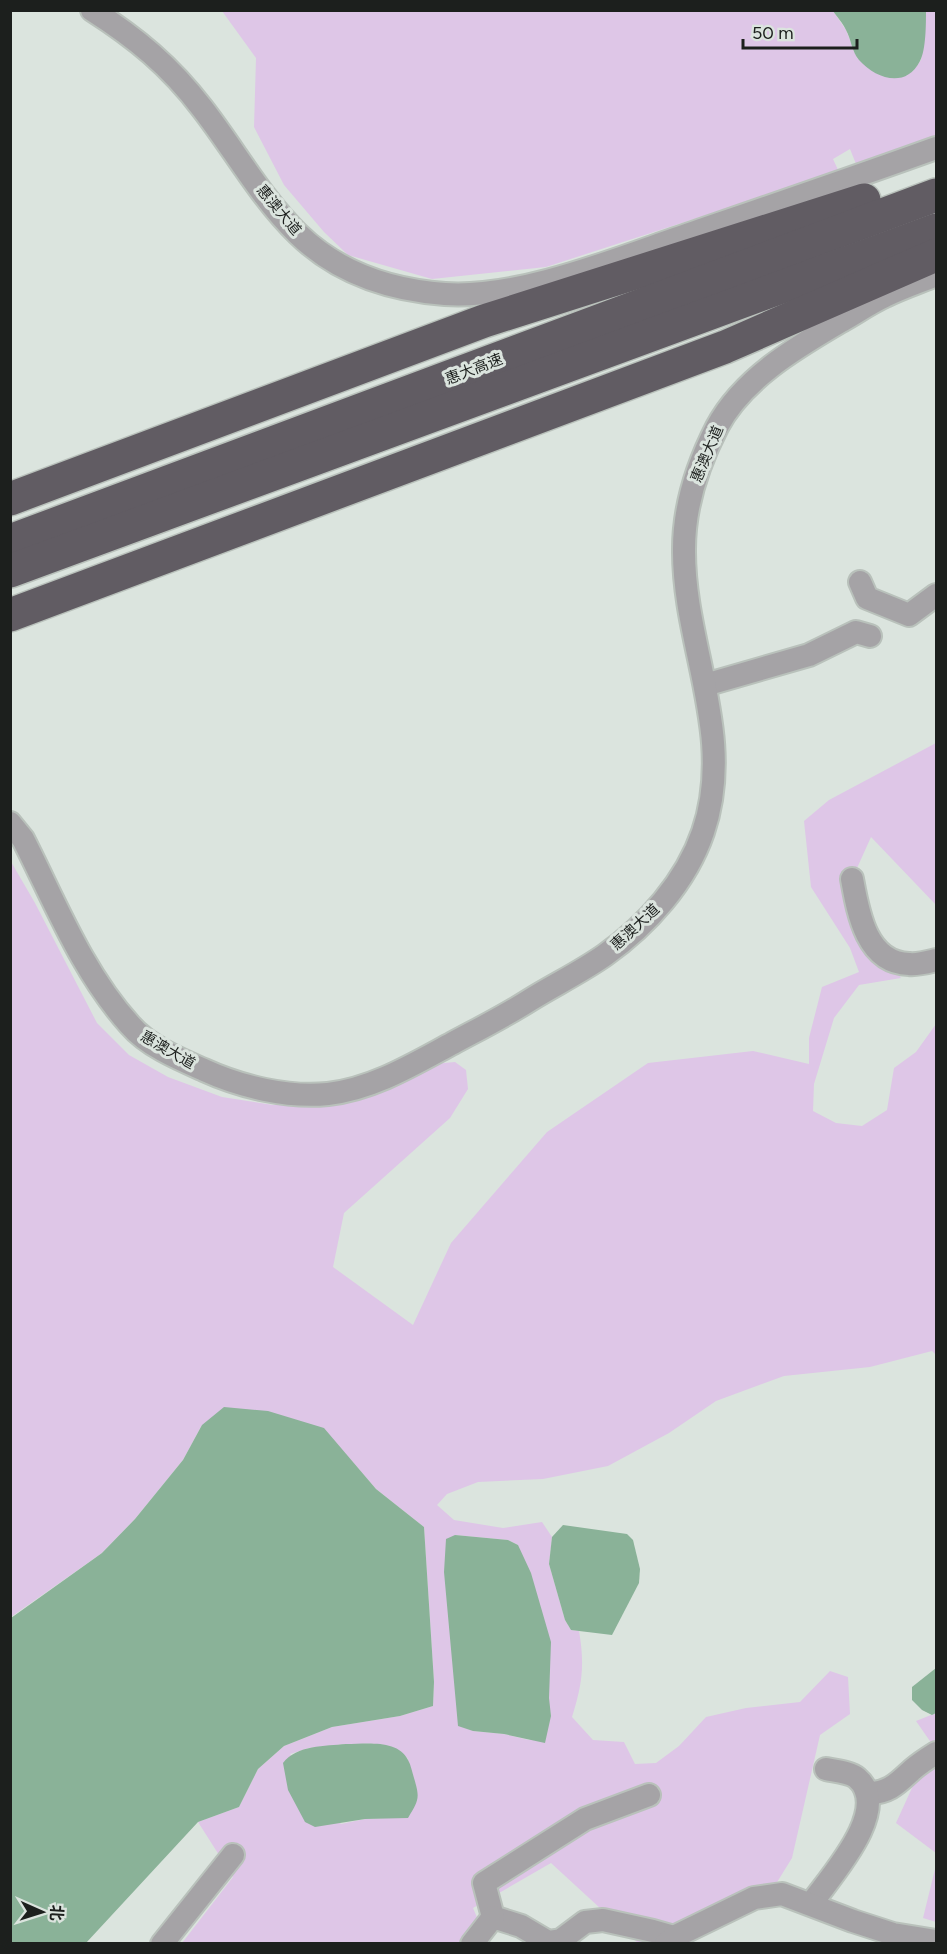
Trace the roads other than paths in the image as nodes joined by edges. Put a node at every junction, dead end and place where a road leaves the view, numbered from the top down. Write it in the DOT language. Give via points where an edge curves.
graph roads {
  1 [pos="92,10"];
  2 [pos="936,148"];
  3 [pos="936,176"];
  4 [pos="936,195"];
  5 [pos="936,230"];
  6 [pos="936,255"];
  7 [pos="936,275"];
  8 [pos="10,499"];
  9 [pos="10,541"];
  10 [pos="10,571"];
  11 [pos="860,582"];
  12 [pos="936,595"];
  13 [pos="10,615"];
  14 [pos="870,636"];
  15 [pos="705,685"];
  16 [pos="10,823"];
  17 [pos="852,879"];
  18 [pos="936,960"];
  19 [pos="936,1753"];
  20 [pos="826,1769"];
  21 [pos="867,1793"];
  22 [pos="649,1795"];
  23 [pos="233,1855"];
  24 [pos="812,1904"];
  25 [pos="493,1917"];
  26 [pos="670,1940"];
  27 [pos="936,1941"];
  28 [pos="162,1944"];
  29 [pos="472,1944"];
  1 -- 2 [label="street, 惠澳大道" via="154,54 179,80 299,235 350,272 408,289 447,294 488,292 546,281"];
  3 -- 8 [label="highway" via="484,321"];
  4 -- 9 [label="highway, 惠大高速"];
  5 -- 10 [label="highway, 惠大高速"];
  6 -- 13 [label="highway" via="725,347"];
  7 -- 15 [label="street, 惠澳大道" via="884,296 806,342 742,393 719,423 694,482 684,547 686,587"];
  11 -- 12 [label="street" via="867,598 909,615"];
  14 -- 15 [label="street" via="856,632 809,655"];
  15 -- 16 [label="street, 惠澳大道" via="714,748 710,805 692,858 656,910 606,955 508,1013 410,1067 375,1082 327,1094 291,1093 225,1080 161,1049 134,1030 102,991 23,839"];
  17 -- 18 [label="street" via="864,929 878,950 894,962"];
  19 -- 21 [label="street" via="895,1786"];
  20 -- 21 [label="street" via="855,1776"];
  21 -- 24 [label="street" via="866,1821"];
  22 -- 25 [label="street" via="585,1819 484,1883"];
  23 -- 28 [label="street"];
  24 -- 26 [label="street" via="782,1894 754,1898"];
  24 -- 27 [label="street" via="893,1934"];
  25 -- 26 [label="street" via="521,1926 548,1942 561,1940 585,1922 603,1920 653,1931"];
  25 -- 29 [label="street"];
}
